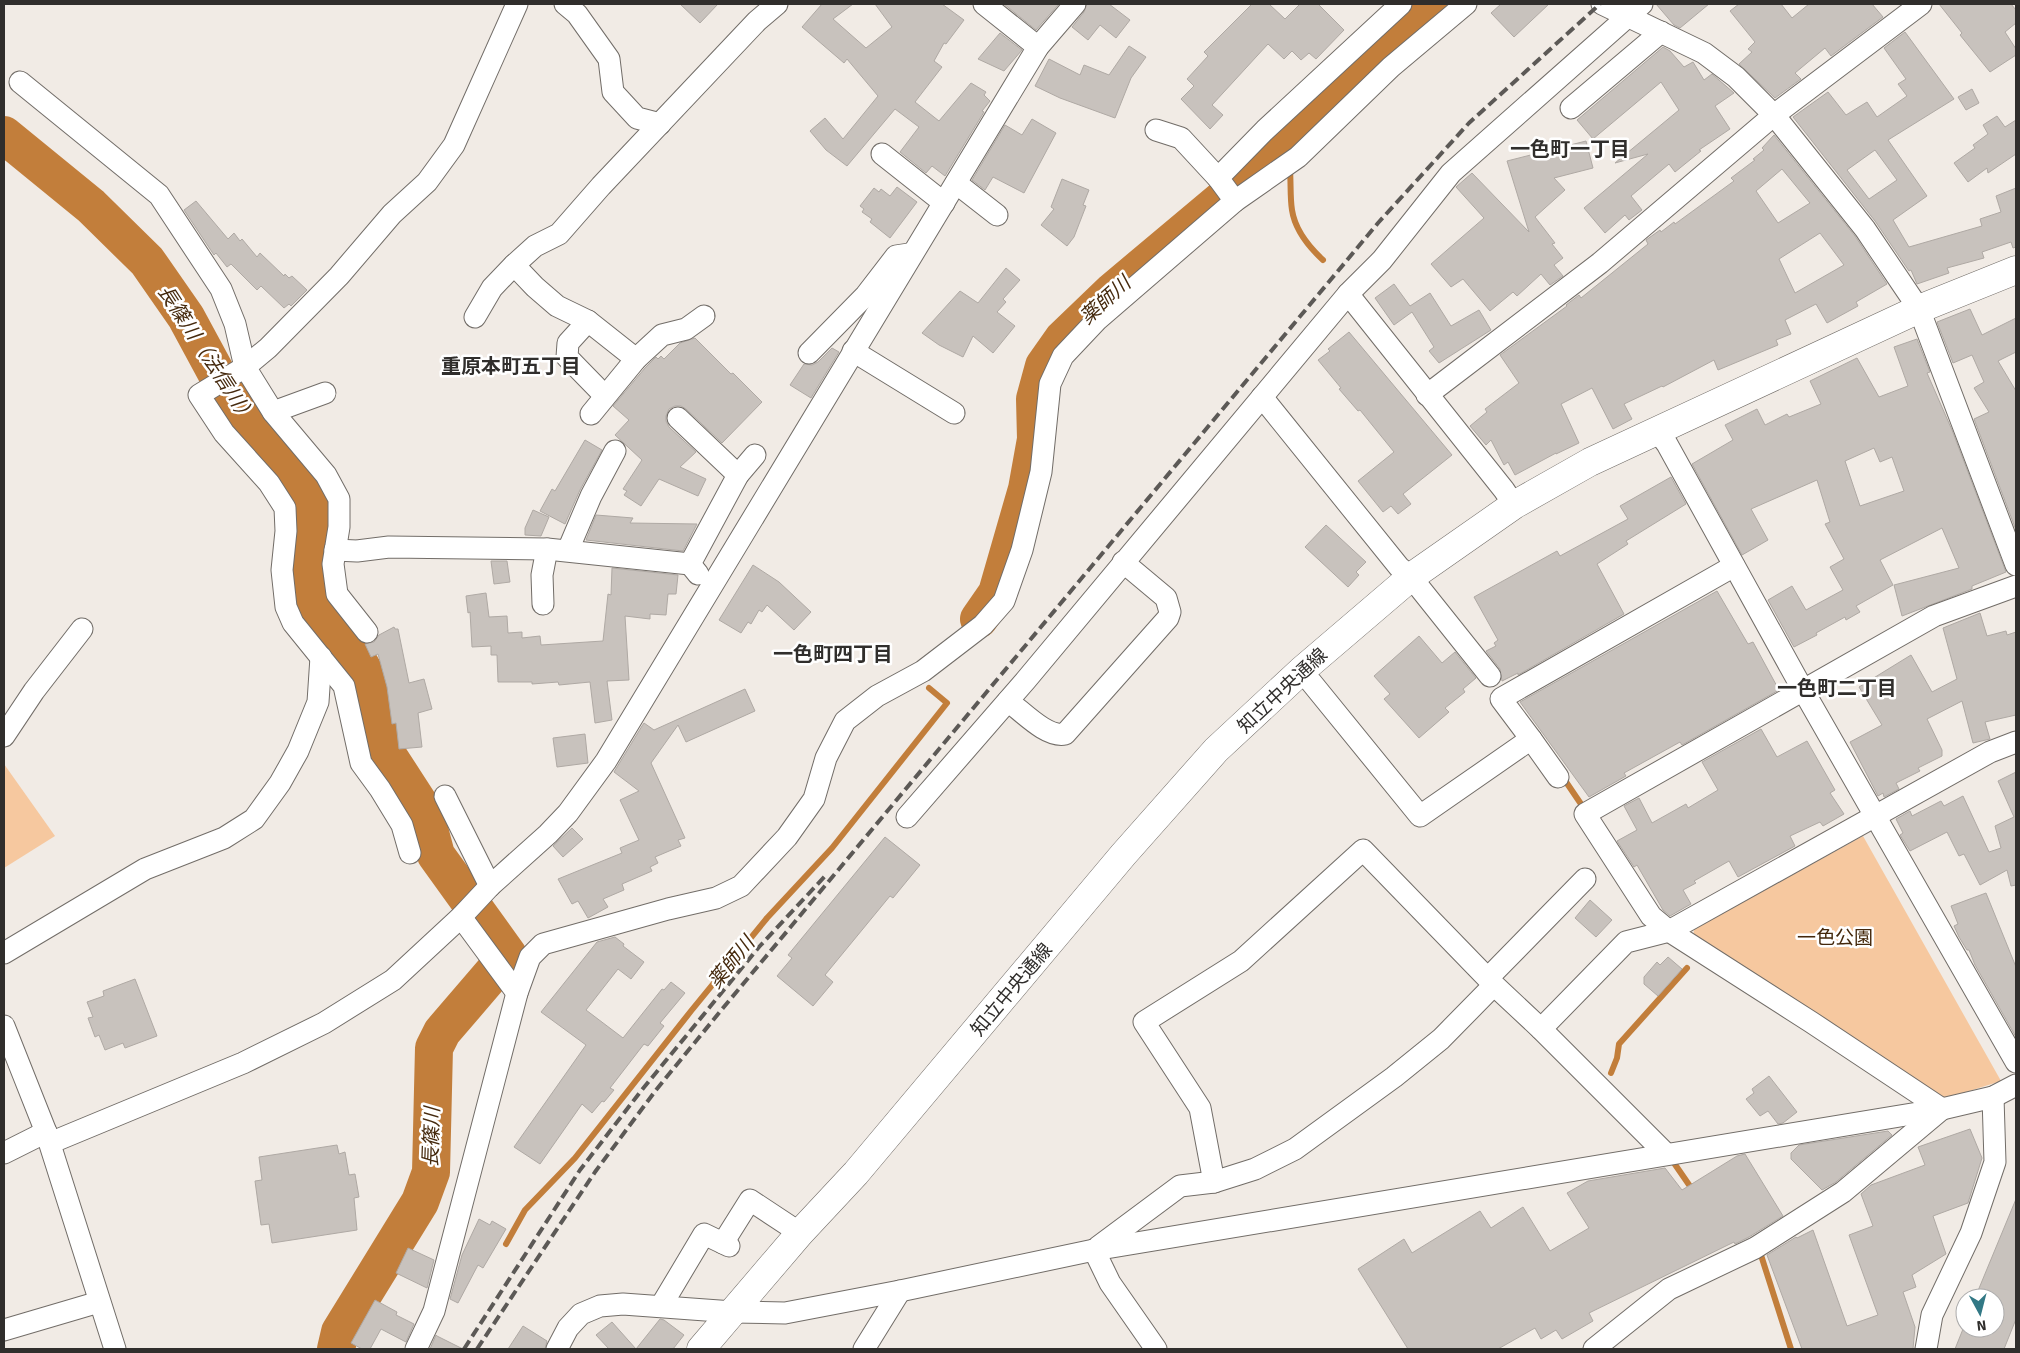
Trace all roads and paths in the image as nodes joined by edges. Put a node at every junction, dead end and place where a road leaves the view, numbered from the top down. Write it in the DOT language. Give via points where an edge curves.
graph roads {
  1 [pos="517,4"];
  2 [pos="565,4"];
  3 [pos="777,4"];
  4 [pos="984,4"];
  5 [pos="1075,4"];
  6 [pos="1401,4"];
  7 [pos="1466,4"];
  8 [pos="1602,4"];
  9 [pos="1921,4"];
  10 [pos="1635,10"];
  11 [pos="1661,32"];
  12 [pos="1038,47"];
  13 [pos="20,82"];
  14 [pos="1571,108"];
  15 [pos="1774,115"];
  16 [pos="660,124"];
  17 [pos="1156,130"];
  18 [pos="882,154"];
  19 [pos="1218,178"];
  20 [pos="956,183"];
  21 [pos="1235,200"];
  22 [pos="944,203"];
  23 [pos="998,216"];
  24 [pos="913,253"];
  25 [pos="514,265"];
  26 [pos="2016,270"];
  27 [pos="1348,294"];
  28 [pos="1919,309"];
  29 [pos="704,316"];
  30 [pos="474,317"];
  31 [pos="588,321"];
  32 [pos="236,324"];
  33 [pos="268,348"];
  34 [pos="853,351"];
  35 [pos="809,353"];
  36 [pos="636,359"];
  37 [pos="245,367"];
  38 [pos="325,393"];
  39 [pos="1427,395"];
  40 [pos="605,396"];
  41 [pos="1262,397"];
  42 [pos="274,412"];
  43 [pos="954,413"];
  44 [pos="590,414"];
  45 [pos="678,418"];
  46 [pos="1658,432"];
  47 [pos="615,451"];
  48 [pos="755,455"];
  49 [pos="738,475"];
  50 [pos="1514,505"];
  51 [pos="547,549"];
  52 [pos="335,550"];
  53 [pos="568,550"];
  54 [pos="1123,562"];
  55 [pos="690,564"];
  56 [pos="2016,565"];
  57 [pos="1734,566"];
  58 [pos="1411,577"];
  59 [pos="2016,586"];
  60 [pos="710,587"];
  61 [pos="544,604"];
  62 [pos="82,629"];
  63 [pos="367,632"];
  64 [pos="320,657"];
  65 [pos="1301,671"];
  66 [pos="1490,676"];
  67 [pos="1803,690"];
  68 [pos="1008,701"];
  69 [pos="4,736"];
  70 [pos="1531,740"];
  71 [pos="2016,742"];
  72 [pos="1558,777"];
  73 [pos="445,796"];
  74 [pos="1876,816"];
  75 [pos="907,817"];
  76 [pos="410,853"];
  77 [pos="1585,879"];
  78 [pos="474,903"];
  79 [pos="1669,931"];
  80 [pos="4,953"];
  81 [pos="1491,982"];
  82 [pos="512,985"];
  83 [pos="4,1026"];
  84 [pos="1541,1029"];
  85 [pos="11,1062"];
  86 [pos="2016,1062"];
  87 [pos="2016,1085"];
  88 [pos="1993,1097"];
  89 [pos="1942,1109"];
  90 [pos="48,1138"];
  91 [pos="4,1153"];
  92 [pos="1666,1154"];
  93 [pos="1214,1182"];
  94 [pos="800,1233"];
  95 [pos="1094,1250"];
  96 [pos="900,1291"];
  97 [pos="99,1302"];
  98 [pos="662,1306"];
  99 [pos="733,1312"];
  100 [pos="4,1330"];
  101 [pos="871,1346"];
  102 [pos="115,1349"];
  103 [pos="416,1349"];
  104 [pos="557,1349"];
  105 [pos="702,1349"];
  106 [pos="1156,1349"];
  107 [pos="1594,1349"];
  108 [pos="1926,1349"];
  1 -- 33 [label="street" via="454,145 427,182 392,214 339,276"];
  2 -- 16 [label="street" via="577,14 609,59 613,92 637,118"];
  3 -- 16 [label="street"];
  4 -- 12 [label="street"];
  5 -- 12 [label="street"];
  6 -- 19 [label="street"];
  7 -- 21 [label="street" via="1391,67 1298,157"];
  8 -- 10 [label="street"];
  9 -- 15 [label="street"];
  10 -- 11 [label="street"];
  10 -- 27 [label="street" via="1451,173 1382,260"];
  11 -- 14 [label="street"];
  11 -- 15 [label="street" via="1704,53 1736,78"];
  12 -- 20 [label="street"];
  13 -- 32 [label="street" via="159,195 221,289"];
  15 -- 28 [label="street" via="1865,229"];
  15 -- 39 [label="street" via="1600,263"];
  16 -- 25 [label="street" via="559,234 535,246"];
  17 -- 19 [label="street" via="1181,138"];
  18 -- 22 [label="street"];
  19 -- 21 [label="street"];
  20 -- 22 [label="street"];
  20 -- 23 [label="street"];
  21 -- 82 [label="street" via="1097,320 1062,356 1050,384 1041,472 1022,550 1004,601 983,624 923,672 877,696 845,721 826,758 814,799 787,837 742,886 716,898 543,944 530,957"];
  22 -- 24 [label="street"];
  24 -- 34 [label="street"];
  24 -- 35 [label="street" via="896,256 866,294"];
  25 -- 30 [label="street" via="492,288"];
  25 -- 31 [label="street" via="557,306"];
  26 -- 28 [label="street, 知立中央通線"];
  27 -- 39 [label="street"];
  27 -- 41 [label="street"];
  28 -- 46 [label="street, 知立中央通線"];
  28 -- 56 [label="street"];
  29 -- 36 [label="street" via="686,328 662,335"];
  31 -- 36 [label="street"];
  31 -- 40 [label="street" via="568,343 567,357"];
  32 -- 33 [label="street"];
  32 -- 37 [label="street"];
  33 -- 37 [label="street"];
  34 -- 43 [label="street"];
  34 -- 60 [label="street"];
  36 -- 40 [label="street"];
  37 -- 42 [label="street"];
  37 -- 64 [label="street" via="199,395 224,433 269,483 285,508 282,570 286,607"];
  38 -- 42 [label="street"];
  39 -- 50 [label="street"];
  40 -- 44 [label="street"];
  41 -- 54 [label="street"];
  41 -- 58 [label="street" via="1399,568"];
  42 -- 52 [label="street" via="326,475 339,499"];
  45 -- 49 [label="street"];
  46 -- 50 [label="street, 知立中央通線" via="1590,462"];
  46 -- 57 [label="street"];
  47 -- 53 [label="street"];
  48 -- 49 [label="street"];
  49 -- 55 [label="street"];
  50 -- 58 [label="street, 知立中央通線"];
  51 -- 52 [label="street" via="389,547"];
  51 -- 53 [label="street"];
  51 -- 61 [label="street" via="542,575"];
  52 -- 63 [label="street" via="333,564 337,594"];
  53 -- 55 [label="street"];
  54 -- 68 [label="street"];
  54 -- 68 [label="street" via="1166,598 1170,612 1168,618 1065,734 1050,733"];
  55 -- 60 [label="street"];
  57 -- 67 [label="street"];
  57 -- 70 [label="street" via="1502,698"];
  58 -- 65 [label="street, 知立中央通線"];
  58 -- 66 [label="street"];
  59 -- 67 [label="street" via="1934,616"];
  60 -- 78 [label="street" via="606,760 568,813"];
  62 -- 69 [label="street"];
  64 -- 76 [label="street" via="344,686 361,763 402,825"];
  64 -- 80 [label="street" via="318,702 298,751 254,819 224,838 145,869"];
  65 -- 70 [label="street" via="1420,816"];
  65 -- 94 [label="street, 知立中央通線" via="1216,750 856,1173"];
  67 -- 74 [label="street"];
  67 -- 79 [label="street" via="1585,814 1651,916"];
  68 -- 75 [label="street"];
  70 -- 72 [label="street"];
  71 -- 74 [label="street" via="1990,752"];
  73 -- 78 [label="street"];
  74 -- 79 [label="street"];
  74 -- 86 [label="street"];
  77 -- 81 [label="street"];
  78 -- 82 [label="street" via="491,958"];
  78 -- 90 [label="street" via="393,980 324,1023 243,1064"];
  79 -- 84 [label="street" via="1626,942"];
  79 -- 89 [label="street"];
  81 -- 84 [label="street"];
  81 -- 93 [label="street" via="1441,1039 1296,1149 1255,1169"];
  81 -- 93 [label="street" via="1363,850 1241,961 1144,1022 1200,1108"];
  82 -- 103 [label="street" via="434,1311"];
  83 -- 85 [label="street"];
  84 -- 92 [label="street"];
  85 -- 90 [label="street"];
  87 -- 88 [label="street"];
  88 -- 89 [label="street"];
  88 -- 108 [label="street" via="1995,1162 1971,1233 1932,1315"];
  89 -- 92 [label="street"];
  89 -- 107 [label="street" via="1843,1192 1755,1248 1669,1289"];
  90 -- 91 [label="street"];
  90 -- 97 [label="street"];
  92 -- 95 [label="street"];
  93 -- 95 [label="street" via="1180,1186"];
  94 -- 98 [label="street" via="750,1200 726,1245 704,1234"];
  94 -- 99 [label="street, 知立中央通線"];
  95 -- 96 [label="street"];
  95 -- 106 [label="street" via="1110,1283"];
  96 -- 99 [label="street" via="784,1313"];
  96 -- 101 [label="street"];
  97 -- 100 [label="street"];
  97 -- 102 [label="street"];
  98 -- 99 [label="street"];
  98 -- 104 [label="street" via="600,1306 581,1314 568,1328"];
  99 -- 105 [label="street, 知立中央通線"];
}
